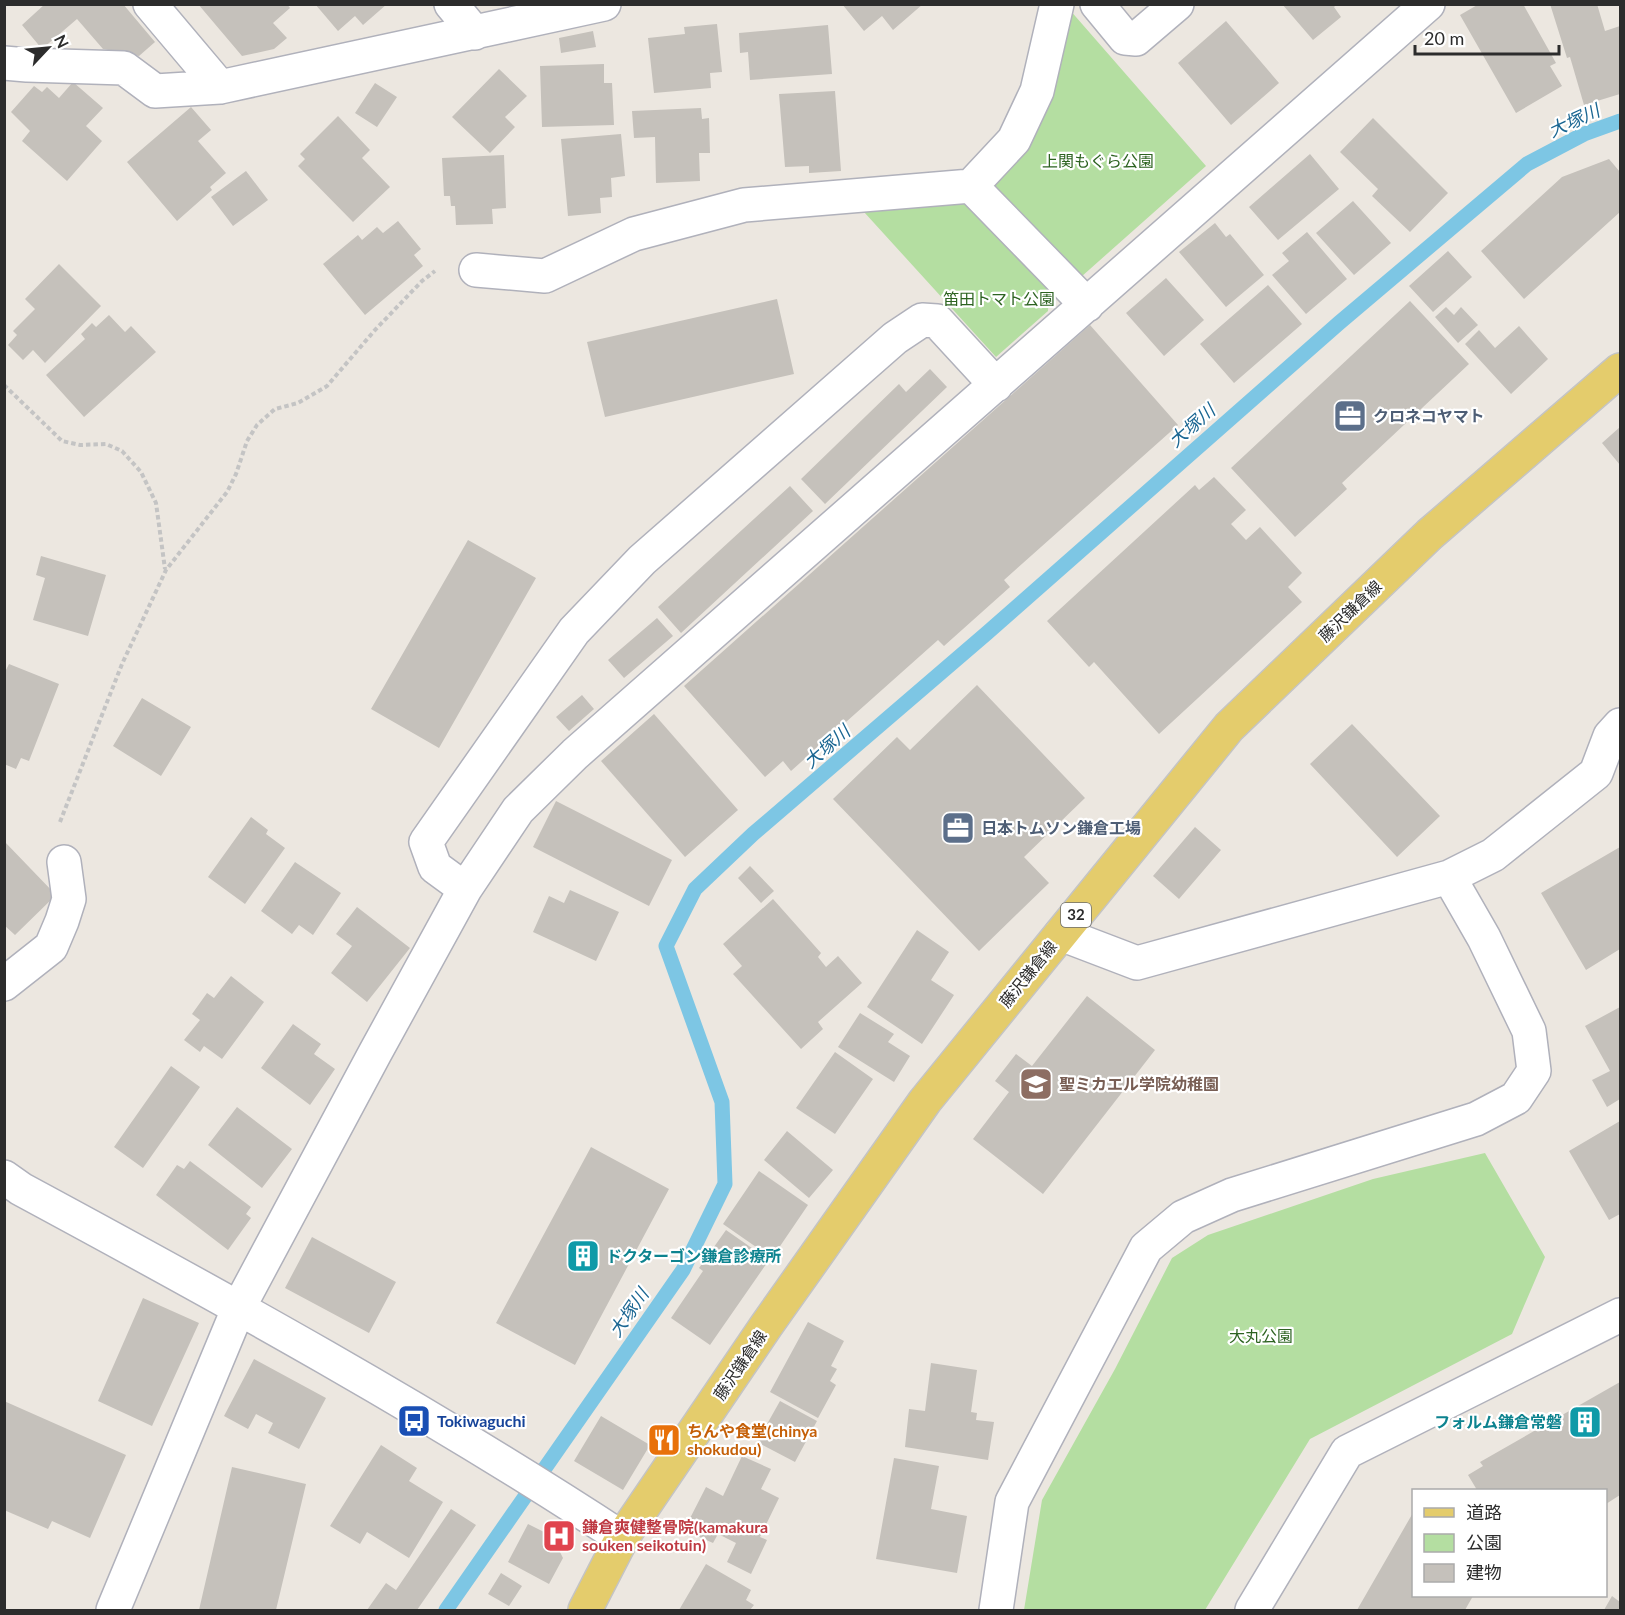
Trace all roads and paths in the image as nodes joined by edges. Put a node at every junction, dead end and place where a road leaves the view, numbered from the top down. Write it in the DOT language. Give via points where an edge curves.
graph roads {
  1 [pos="150,4"];
  2 [pos="450,4"];
  3 [pos="604,4"];
  4 [pos="1057,4"];
  5 [pos="1097,4"];
  6 [pos="1177,4"];
  7 [pos="1428,4"];
  8 [pos="475,33"];
  9 [pos="4,63"];
  10 [pos="220,87"];
  11 [pos="971,186"];
  12 [pos="476,270"];
  13 [pos="1088,305"];
  14 [pos="1620,370"];
  15 [pos="4,385"];
  16 [pos="996,385"];
  17 [pos="166,570"];
  18 [pos="1620,725"];
  19 [pos="1608,777"];
  20 [pos="64,862"];
  21 [pos="1449,877"];
  22 [pos="465,889"];
  23 [pos="1061,934"];
  24 [pos="4,984"];
  25 [pos="4,1177"];
  26 [pos="239,1306"];
  27 [pos="1620,1315"];
  28 [pos="622,1538"];
  29 [pos="113,1611"];
  30 [pos="585,1611"];
  31 [pos="996,1611"];
  32 [pos="1252,1611"];
  1 -- 10 [label="street"];
  2 -- 8 [label="street"];
  3 -- 8 [label="street"];
  4 -- 11 [label="street" via="1037,91 1014,140"];
  5 -- 6 [label="street" via="1125,38 1136,39"];
  7 -- 13 [label="street"];
  8 -- 10 [label="street"];
  9 -- 10 [label="street" via="124,68 155,91"];
  11 -- 12 [label="street" via="744,205 634,234 544,276"];
  11 -- 13 [label="street"];
  12 -- 17 [label="path" via="450,266 437,270 383,322 327,386 297,403 275,409 257,425 227,492"];
  13 -- 16 [label="street"];
  14 -- 23 [label="main road, 藤沢鎌倉線 / 32" via="1430,534 1229,727"];
  15 -- 17 [label="path" via="62,441 106,444 122,451 141,472 156,503"];
  16 -- 22 [label="street" via="574,754 518,810"];
  16 -- 22 [label="street" via="937,321 922,320 895,338 642,560 574,631 426,843 435,867"];
  17 -- 20 [label="path" via="122,664 64,810 54,842"];
  18 -- 19 [label="street" via="1610,736"];
  19 -- 21 [label="street" via="1493,855"];
  20 -- 24 [label="street" via="69,899 51,947"];
  21 -- 23 [label="street" via="1137,963"];
  21 -- 31 [label="street" via="1529,1030 1534,1071 1516,1098 1476,1119 1232,1195 1183,1217 1146,1248 1012,1502"];
  22 -- 26 [label="street"];
  23 -- 28 [label="main road, 藤沢鎌倉線 / 32" via="925,1101"];
  25 -- 26 [label="street"];
  26 -- 28 [label="street" via="543,1486"];
  26 -- 29 [label="street"];
  27 -- 32 [label="street" via="1347,1452"];
  28 -- 30 [label="main road, 藤沢鎌倉線 / 32"];
}
